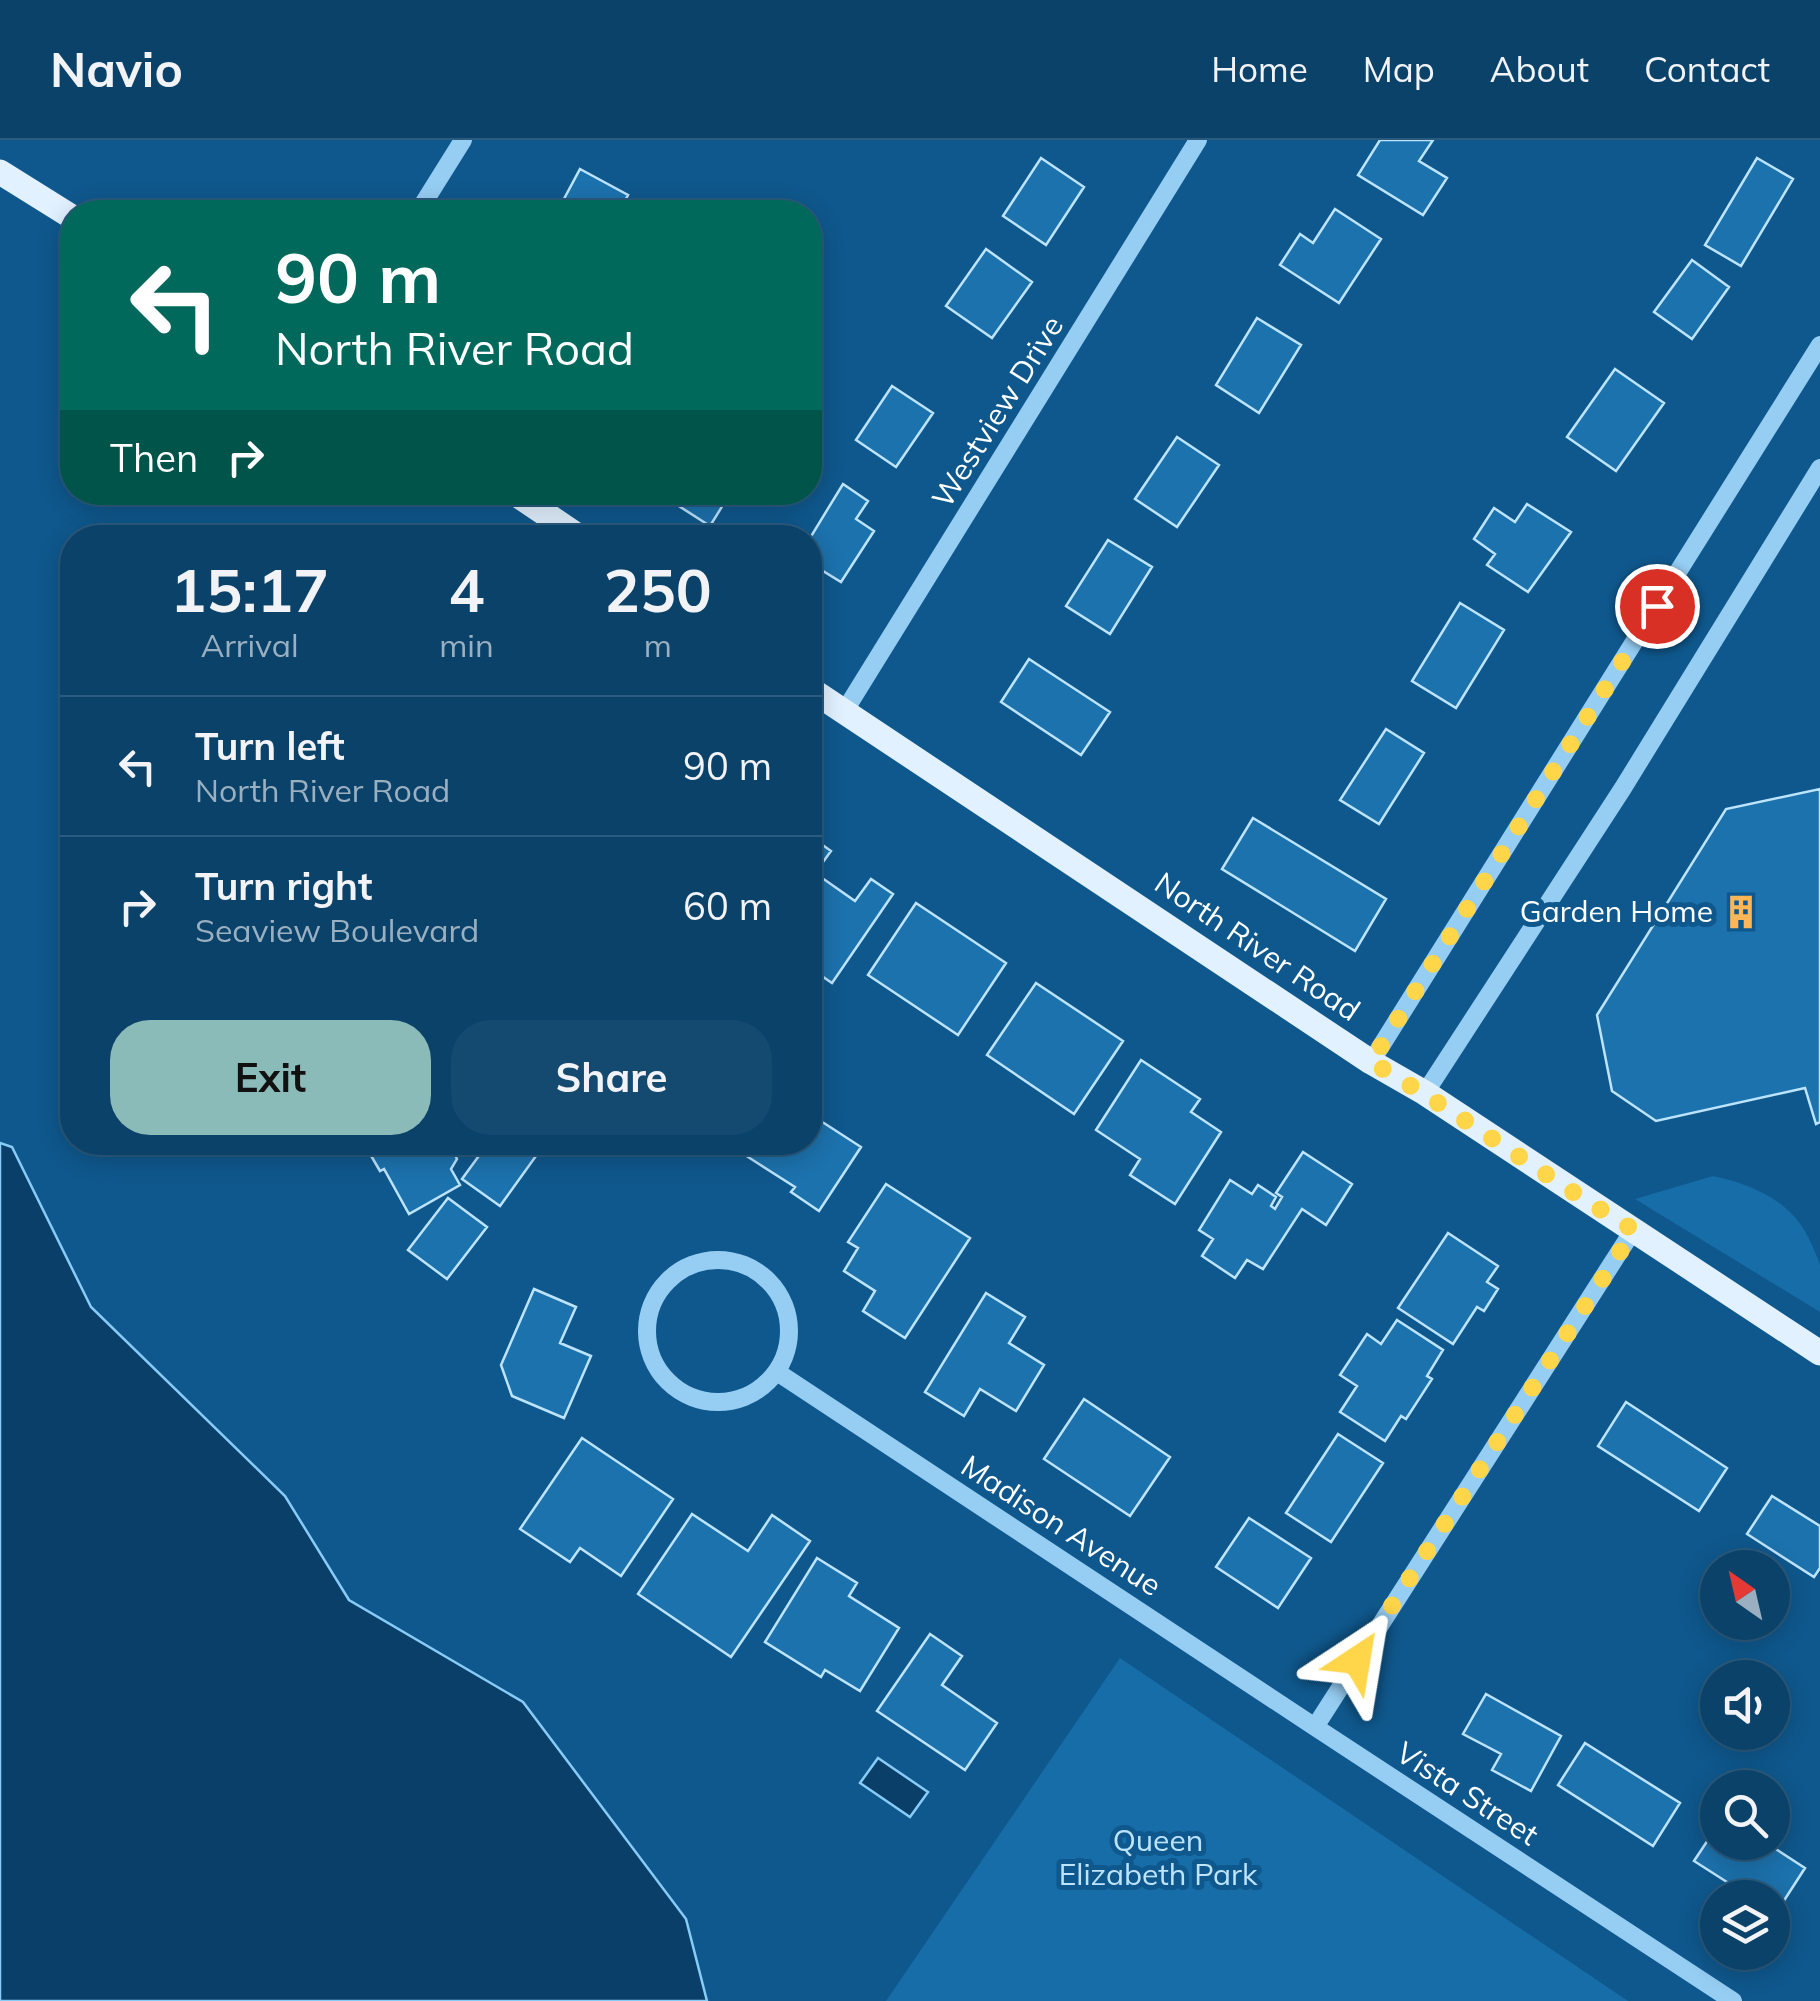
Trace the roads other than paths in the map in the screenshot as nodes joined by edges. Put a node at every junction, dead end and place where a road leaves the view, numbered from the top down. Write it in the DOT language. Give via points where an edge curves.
graph roads {
  1 [pos="463,140"];
  2 [pos="1198,140"];
  3 [pos="0,172"];
  4 [pos="426,200"];
  5 [pos="60,210"];
  6 [pos="1820,345"];
  7 [pos="1820,468"];
  8 [pos="531,505"];
  9 [pos="561,525"];
  10 [pos="822,697"];
  11 [pos="844,712"];
  12 [pos="1371,1062"];
  13 [pos="1425,1093"];
  14 [pos="1634,1230"];
  15 [pos="1820,1353"];
  16 [pos="776,1372"];
  17 [pos="1315,1727"];
  18 [pos="1733,2001"];
  1 -- 4 [label="street"];
  2 -- 11 [label="street, Westview Drive"];
  3 -- 5 [label="main road"];
  6 -- 12 [label="street"];
  7 -- 13 [label="street" via="1624,788"];
  8 -- 9 [label="main road"];
  10 -- 11 [label="main road, North River Road"];
  11 -- 12 [label="main road, North River Road"];
  12 -- 13 [label="main road, North River Road"];
  13 -- 14 [label="main road, North River Road"];
  14 -- 15 [label="main road, North River Road"];
  14 -- 17 [label="street"];
  16 -- 16 [label="street" via="789,1328 784,1306 755,1270 710,1261 668,1280 647,1322 656,1368 672,1386 692,1398 739,1400"];
  16 -- 17 [label="street, Madison Avenue"];
  17 -- 18 [label="street, Vista Street"];
}
